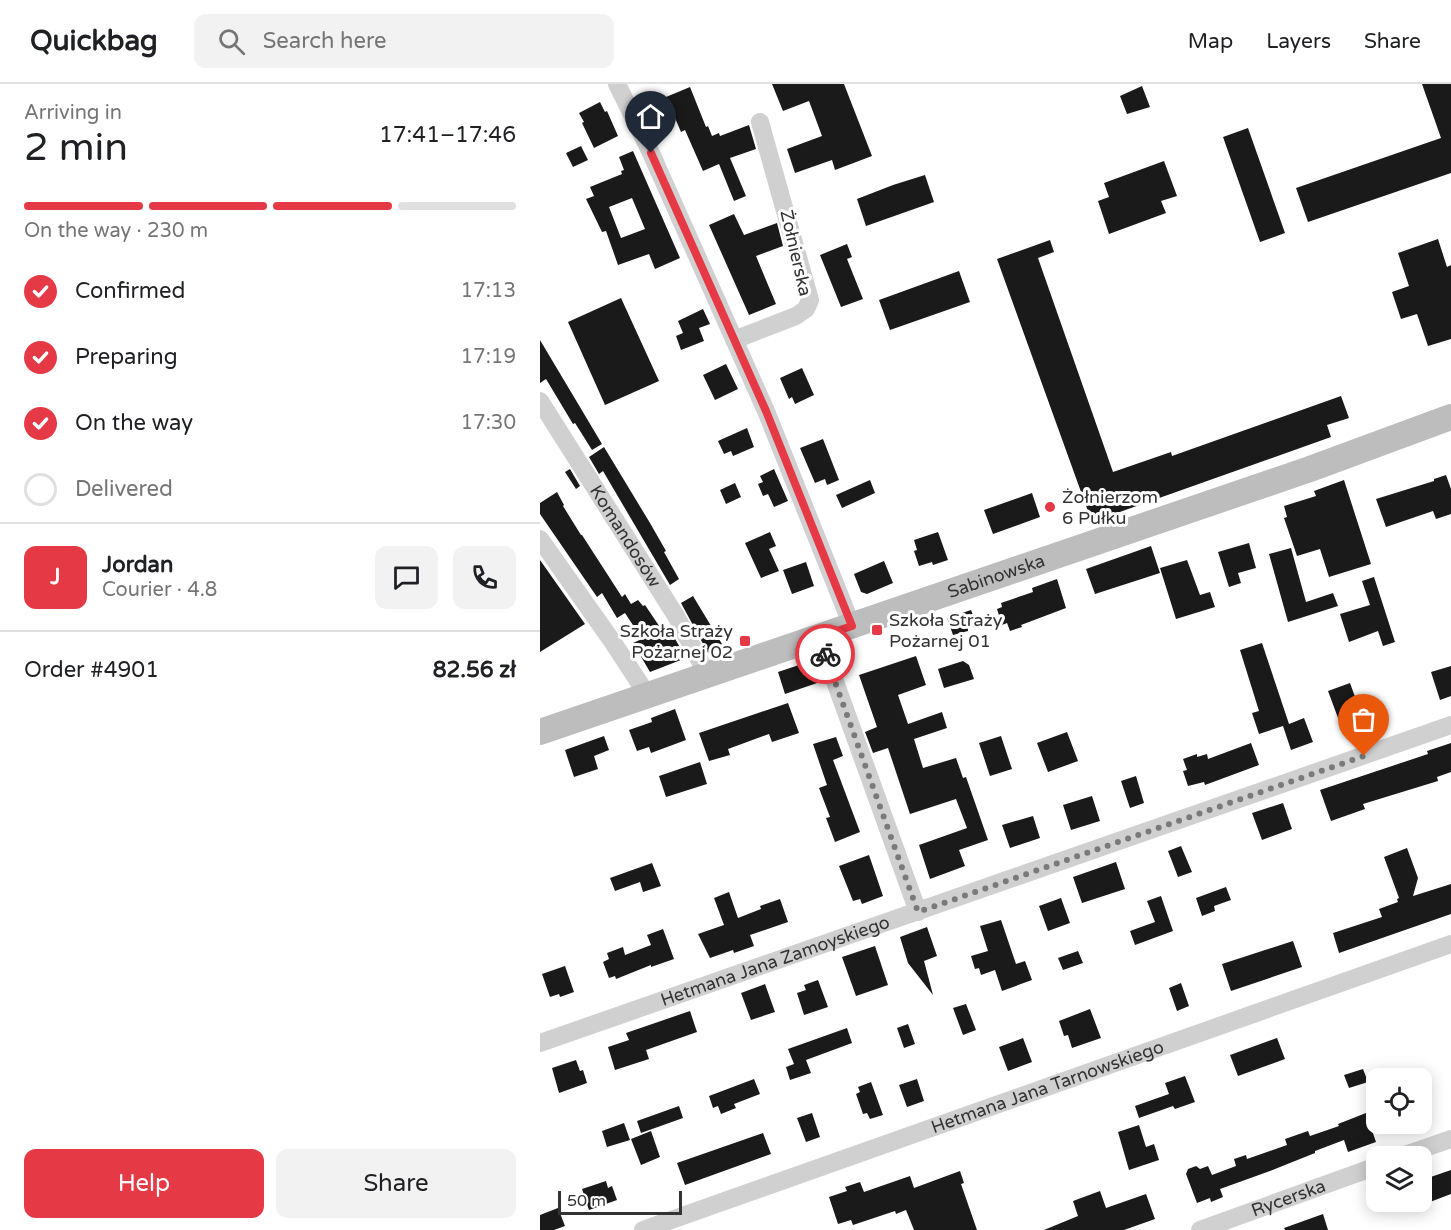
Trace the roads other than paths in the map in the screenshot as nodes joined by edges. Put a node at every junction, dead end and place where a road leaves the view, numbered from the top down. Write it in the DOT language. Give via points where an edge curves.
graph roads {
  1 [pos="617,84"];
  2 [pos="760,122"];
  3 [pos="734,340"];
  4 [pos="540,401"];
  5 [pos="1451,417"];
  6 [pos="540,539"];
  7 [pos="852,626"];
  8 [pos="819,637"];
  9 [pos="708,676"];
  10 [pos="648,696"];
  11 [pos="1451,726"];
  12 [pos="540,732"];
  13 [pos="918,912"];
  14 [pos="1451,944"];
  15 [pos="540,1043"];
  16 [pos="1451,1139"];
  17 [pos="1431,1146"];
  18 [pos="1366,1170"];
  19 [pos="643,1230"];
  20 [pos="1200,1230"];
  1 -- 3 [label="street"];
  2 -- 3 [label="street, Żołnierska" via="810,300 796,316"];
  3 -- 7 [label="street"];
  4 -- 9 [label="street, Komandosów" via="676,616"];
  5 -- 7 [label="street, Sabinowska"];
  6 -- 10 [label="street"];
  7 -- 8 [label="street, Sabinowska"];
  8 -- 9 [label="street, Sabinowska"];
  8 -- 13 [label="street"];
  9 -- 10 [label="street, Sabinowska"];
  10 -- 12 [label="street, Sabinowska"];
  11 -- 13 [label="street, Hetmana Jana Zamoyskiego"];
  13 -- 15 [label="street, Hetmana Jana Zamoyskiego"];
  14 -- 19 [label="street, Hetmana Jana Tarnowskiego"];
  16 -- 17 [label="street"];
  18 -- 20 [label="street, Rycerska"];
}
